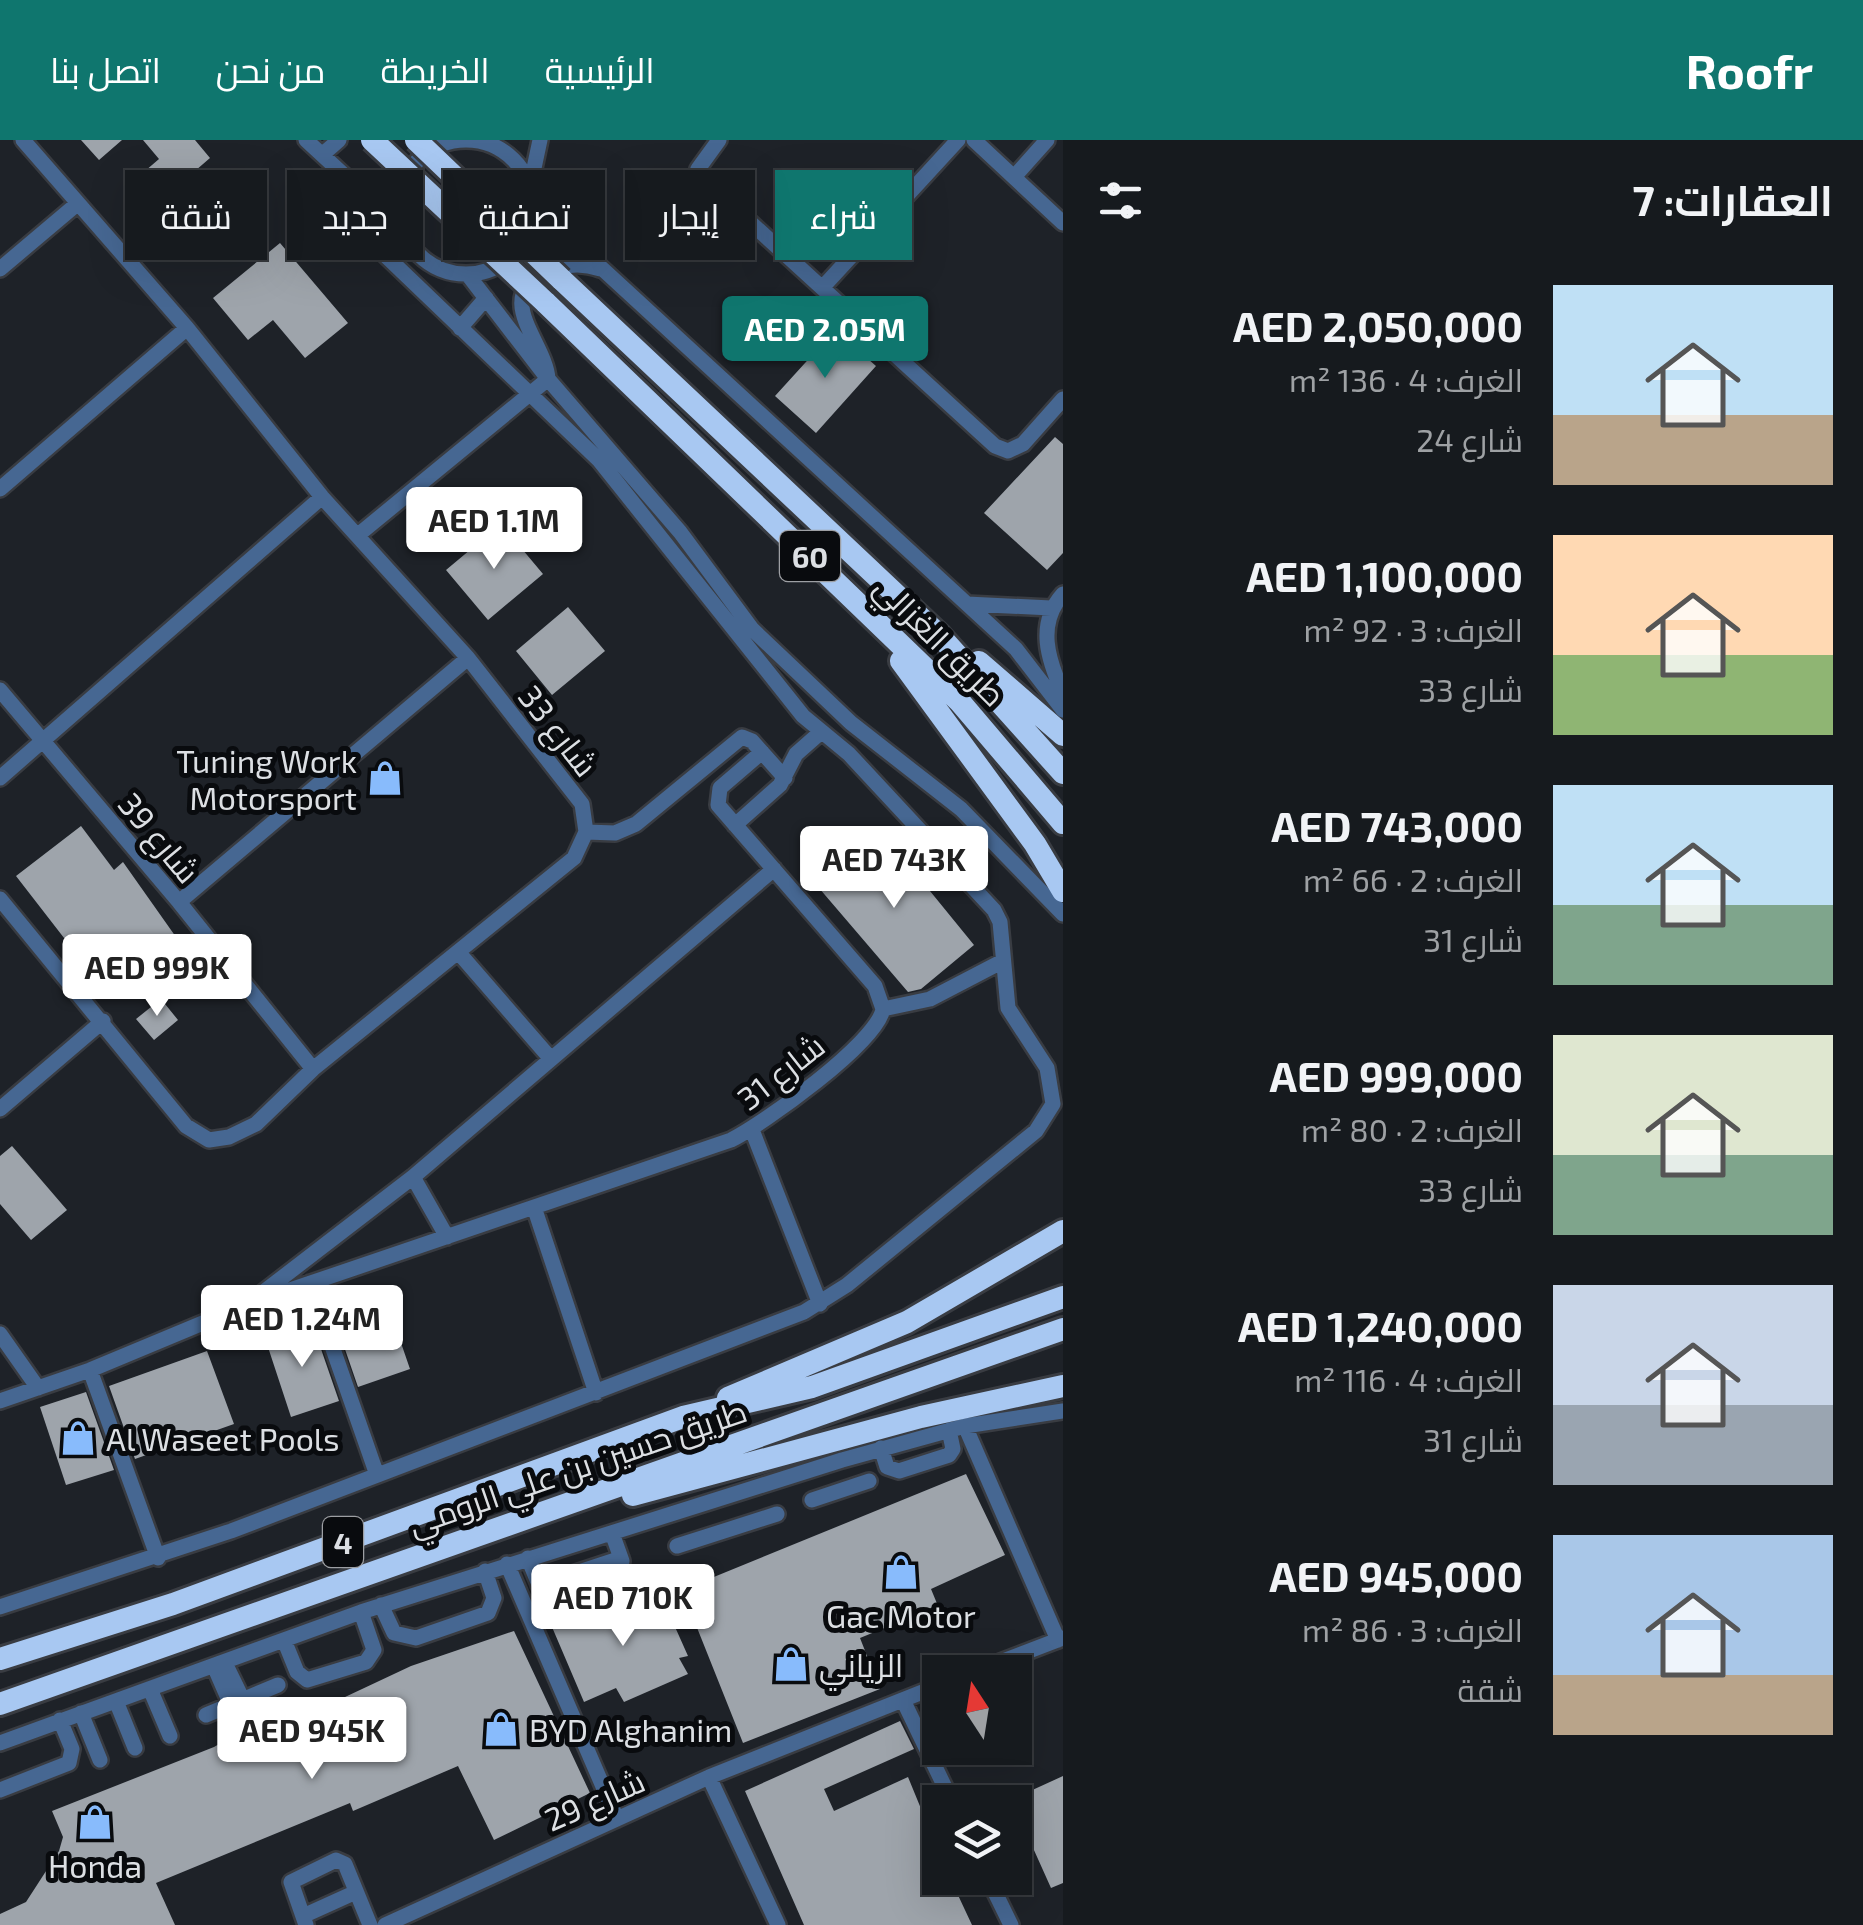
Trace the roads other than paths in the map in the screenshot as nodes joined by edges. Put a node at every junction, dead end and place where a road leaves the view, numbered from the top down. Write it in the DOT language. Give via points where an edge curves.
graph roads {
  1 [pos="306,140"];
  2 [pos="338,140"];
  3 [pos="372,140"];
  4 [pos="416,140"];
  5 [pos="453,140"];
  6 [pos="540,140"];
  7 [pos="719,140"];
  8 [pos="958,140"];
  9 [pos="974,140"];
  10 [pos="1047,140"];
  11 [pos="484,141"];
  12 [pos="32,144"];
  13 [pos="323,154"];
  14 [pos="340,170"];
  15 [pos="410,170"];
  16 [pos="519,170"];
  17 [pos="534,170"];
  18 [pos="1014,178"];
  19 [pos="77,204"];
  20 [pos="1063,223"];
  21 [pos="423,259"];
  22 [pos="392,260"];
  23 [pos="504,260"];
  24 [pos="593,260"];
  25 [pos="0,269"];
  26 [pos="605,271"];
  27 [pos="468,275"];
  28 [pos="822,288"];
  29 [pos="486,298"];
  30 [pos="186,328"];
  31 [pos="460,328"];
  32 [pos="548,379"];
  33 [pos="531,392"];
  34 [pos="1063,399"];
  35 [pos="0,489"];
  36 [pos="322,497"];
  37 [pos="358,535"];
  38 [pos="1063,594"];
  39 [pos="967,604"];
  40 [pos="861,605"];
  41 [pos="1051,608"];
  42 [pos="940,636"];
  43 [pos="468,658"];
  44 [pos="0,690"];
  45 [pos="1063,693"];
  46 [pos="1063,710"];
  47 [pos="820,732"];
  48 [pos="1063,735"];
  49 [pos="42,741"];
  50 [pos="762,752"];
  51 [pos="1063,774"];
  52 [pos="0,778"];
  53 [pos="785,778"];
  54 [pos="1063,822"];
  55 [pos="734,825"];
  56 [pos="586,832"];
  57 [pos="774,869"];
  58 [pos="1063,891"];
  59 [pos="0,899"];
  60 [pos="179,902"];
  61 [pos="1063,914"];
  62 [pos="459,952"];
  63 [pos="1003,961"];
  64 [pos="883,1010"];
  65 [pos="103,1021"];
  66 [pos="551,1058"];
  67 [pos="313,1070"];
  68 [pos="0,1108"];
  69 [pos="752,1130"];
  70 [pos="412,1177"];
  71 [pos="534,1207"];
  72 [pos="1063,1227"];
  73 [pos="446,1237"];
  74 [pos="1063,1239"];
  75 [pos="1024,1255"];
  76 [pos="310,1283"];
  77 [pos="1063,1298"];
  78 [pos="820,1304"];
  79 [pos="246,1305"];
  80 [pos="1063,1329"];
  81 [pos="0,1334"];
  82 [pos="90,1370"];
  83 [pos="1063,1386"];
  84 [pos="38,1388"];
  85 [pos="596,1393"];
  86 [pos="0,1401"];
  87 [pos="1063,1411"];
  88 [pos="683,1417"];
  89 [pos="957,1428"];
  90 [pos="880,1448"];
  91 [pos="837,1461"];
  92 [pos="376,1475"];
  93 [pos="869,1481"];
  94 [pos="844,1489"];
  95 [pos="717,1500"];
  96 [pos="812,1500"];
  97 [pos="565,1506"];
  98 [pos="777,1514"];
  99 [pos="727,1530"];
  100 [pos="612,1533"];
  101 [pos="677,1546"];
  102 [pos="158,1558"];
  103 [pos="528,1558"];
  104 [pos="508,1564"];
  105 [pos="485,1572"];
  106 [pos="382,1605"];
  107 [pos="0,1607"];
  108 [pos="361,1612"];
  109 [pos="1060,1639"];
  110 [pos="284,1640"];
  111 [pos="1018,1655"];
  112 [pos="0,1659"];
  113 [pos="220,1665"];
  114 [pos="278,1685"];
  115 [pos="150,1689"];
  116 [pos="922,1693"];
  117 [pos="903,1700"];
  118 [pos="116,1701"];
  119 [pos="237,1702"];
  120 [pos="0,1704"];
  121 [pos="81,1713"];
  122 [pos="206,1715"];
  123 [pos="60,1720"];
  124 [pos="170,1736"];
  125 [pos="0,1743"];
  126 [pos="136,1748"];
  127 [pos="100,1760"];
  128 [pos="709,1778"];
  129 [pos="944,1785"];
  130 [pos="0,1790"];
  131 [pos="617,1818"];
  132 [pos="356,1892"];
  133 [pos="996,1895"];
  134 [pos="304,1921"];
  135 [pos="370,1925"];
  136 [pos="385,1925"];
  137 [pos="778,1925"];
  138 [pos="1011,1925"];
  1 -- 13 [label="street"];
  2 -- 13 [label="street"];
  3 -- 40 [label="highway, طريق الغزالي / 60, bridge"];
  4 -- 42 [label="highway, طريق الغزالي / 60, bridge"];
  5 -- 11 [label="street"];
  5 -- 15 [label="street"];
  6 -- 17 [label="street"];
  7 -- 28 [label="street" via="702,158 704,180"];
  8 -- 28 [label="street"];
  9 -- 18 [label="street"];
  10 -- 18 [label="street"];
  11 -- 16 [label="street"];
  12 -- 19 [label="street, شارع 33"];
  13 -- 14 [label="street"];
  18 -- 20 [label="street"];
  19 -- 25 [label="street"];
  19 -- 30 [label="street, شارع 33"];
  21 -- 27 [label="street"];
  22 -- 31 [label="street"];
  23 -- 27 [label="street"];
  24 -- 26 [label="street"];
  26 -- 32 [label="street" via="564,265 527,286 523,323"];
  26 -- 39 [label="street"];
  27 -- 29 [label="street"];
  28 -- 34 [label="street" via="995,446 1008,451 1023,444"];
  29 -- 31 [label="street"];
  29 -- 32 [label="street"];
  30 -- 35 [label="street"];
  30 -- 36 [label="street, شارع 33"];
  31 -- 33 [label="street"];
  32 -- 33 [label="street"];
  32 -- 61 [label="street" via="779,659 962,808"];
  33 -- 37 [label="street"];
  33 -- 47 [label="street" via="611,475"];
  36 -- 37 [label="street, شارع 33"];
  36 -- 49 [label="street"];
  37 -- 43 [label="street, شارع 33"];
  38 -- 41 [label="street"];
  39 -- 41 [label="street"];
  39 -- 46 [label="street" via="1016,649"];
  40 -- 54 [label="highway, طريق الغزالي / 60" via="960,702"];
  40 -- 58 [label="highway"];
  41 -- 45 [label="street" via="1046,643"];
  42 -- 48 [label="highway"];
  42 -- 51 [label="highway, طريق الغزالي / 60"];
  43 -- 56 [label="street, شارع 33" via="574,792"];
  43 -- 60 [label="street"];
  44 -- 49 [label="street, شارع 39"];
  47 -- 53 [label="street" via="796,754"];
  47 -- 63 [label="street" via="994,910"];
  49 -- 52 [label="street"];
  49 -- 60 [label="street, شارع 39"];
  50 -- 53 [label="street"];
  50 -- 55 [label="street" via="717,792 718,805"];
  50 -- 56 [label="street" via="749,738 739,739 636,824 615,833"];
  53 -- 55 [label="street"];
  55 -- 57 [label="street"];
  56 -- 62 [label="street" via="574,858"];
  57 -- 64 [label="street" via="875,986"];
  57 -- 66 [label="street, شارع 31"];
  59 -- 65 [label="street"];
  60 -- 67 [label="street, شارع 39"];
  62 -- 66 [label="street"];
  62 -- 67 [label="street"];
  63 -- 64 [label="street" via="930,999"];
  63 -- 78 [label="street" via="1008,1008 1051,1078 1047,1119"];
  64 -- 69 [label="street, شارع 31" via="872,1032"];
  65 -- 67 [label="street" via="186,1126 209,1140 256,1124"];
  65 -- 68 [label="street"];
  66 -- 70 [label="street, شارع 31"];
  69 -- 71 [label="street, شارع 31"];
  69 -- 78 [label="street"];
  70 -- 73 [label="street"];
  70 -- 79 [label="street, شارع 31"];
  71 -- 73 [label="street, شارع 31"];
  71 -- 85 [label="street"];
  72 -- 75 [label="highway"];
  73 -- 76 [label="street, شارع 31"];
  74 -- 75 [label="highway"];
  75 -- 88 [label="highway" via="907,1322"];
  76 -- 79 [label="street, شارع 31"];
  76 -- 92 [label="street"];
  77 -- 88 [label="highway, طريق حسين بن علي الرومي / 4" via="812,1387"];
  78 -- 85 [label="street"];
  79 -- 82 [label="street, شارع 31"];
  80 -- 97 [label="highway, طريق حسين بن علي الرومي / 4"];
  81 -- 84 [label="street"];
  82 -- 84 [label="street, شارع 31"];
  82 -- 102 [label="street"];
  83 -- 97 [label="highway" via="679,1484"];
  84 -- 86 [label="street, شارع 31"];
  85 -- 92 [label="street"];
  87 -- 89 [label="street"];
  88 -- 112 [label="highway, طريق حسين بن علي الرومي / 4" via="173,1604"];
  89 -- 90 [label="street"];
  89 -- 90 [label="street" via="950,1455 899,1471 887,1468"];
  89 -- 109 [label="street"];
  90 -- 91 [label="street"];
  91 -- 94 [label="street"];
  91 -- 95 [label="street"];
  92 -- 102 [label="street"];
  93 -- 94 [label="street"];
  94 -- 96 [label="street"];
  95 -- 99 [label="street"];
  95 -- 100 [label="street"];
  97 -- 120 [label="highway, طريق حسين بن علي الرومي / 4"];
  98 -- 99 [label="street"];
  99 -- 101 [label="street"];
  100 -- 103 [label="street"];
  100 -- 103 [label="street" via="621,1558 617,1576 554,1598 545,1596"];
  102 -- 107 [label="street"];
  103 -- 104 [label="street"];
  104 -- 105 [label="street"];
  104 -- 131 [label="street"];
  105 -- 106 [label="street"];
  105 -- 106 [label="street" via="494,1598 488,1612 416,1638 394,1633"];
  106 -- 108 [label="street"];
  108 -- 110 [label="street"];
  108 -- 110 [label="street" via="374,1650 366,1662 307,1680"];
  109 -- 111 [label="street"];
  110 -- 113 [label="street"];
  113 -- 115 [label="street"];
  113 -- 119 [label="street"];
  114 -- 119 [label="street"];
  115 -- 118 [label="street"];
  115 -- 124 [label="street"];
  116 -- 117 [label="street, شارع 29"];
  117 -- 128 [label="street, شارع 29"];
  117 -- 129 [label="street"];
  118 -- 121 [label="street"];
  118 -- 126 [label="street"];
  119 -- 122 [label="street"];
  121 -- 123 [label="street"];
  121 -- 127 [label="street"];
  123 -- 125 [label="street"];
  123 -- 130 [label="street" via="72,1748 68,1763"];
  128 -- 131 [label="street, شارع 29"];
  128 -- 137 [label="street"];
  131 -- 136 [label="street, شارع 29"];
  132 -- 134 [label="street"];
  132 -- 134 [label="street" via="342,1862 291,1882"];
  132 -- 135 [label="street"];
  133 -- 138 [label="street"];
}
